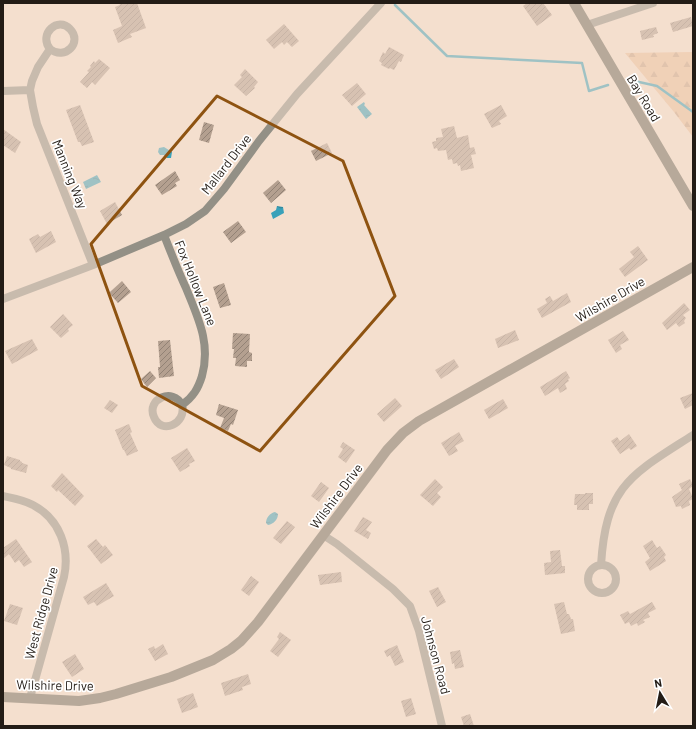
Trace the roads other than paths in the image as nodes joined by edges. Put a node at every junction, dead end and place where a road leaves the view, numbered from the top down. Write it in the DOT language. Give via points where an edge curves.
graph roads {
  1 [pos="381,3"];
  2 [pos="574,3"];
  3 [pos="653,3"];
  4 [pos="587,25"];
  5 [pos="50,49"];
  6 [pos="30,90"];
  7 [pos="3,91"];
  8 [pos="693,206"];
  9 [pos="164,235"];
  10 [pos="93,265"];
  11 [pos="693,267"];
  12 [pos="3,299"];
  13 [pos="182,405"];
  14 [pos="693,435"];
  15 [pos="3,496"];
  16 [pos="323,535"];
  17 [pos="601,565"];
  18 [pos="3,697"];
  19 [pos="30,698"];
  20 [pos="442,726"];
  1 -- 9 [label="street, Mallard Drive" via="293,99 205,211"];
  2 -- 4 [label="street, Bay Road"];
  3 -- 4 [label="street"];
  4 -- 8 [label="street, Bay Road"];
  5 -- 6 [label="street" via="35,74"];
  6 -- 7 [label="street"];
  6 -- 10 [label="street, Manning Way" via="37,124"];
  9 -- 10 [label="street, Mallard Drive"];
  9 -- 13 [label="street, Fox Hollow Lane" via="198,318 206,347 200,382 193,396"];
  10 -- 12 [label="street, Mallard Drive"];
  11 -- 16 [label="street, Wilshire Drive" via="419,421 386,450"];
  14 -- 17 [label="street" via="628,480 616,498 607,522"];
  15 -- 19 [label="street, West Ridge Drive" via="32,504 49,517 62,538 66,557 64,577"];
  16 -- 19 [label="street, Wilshire Drive" via="258,622 231,650 213,660 154,683 100,698 79,701"];
  16 -- 20 [label="street, Johnson Road" via="393,589 410,606 419,631"];
  18 -- 19 [label="street, Wilshire Drive"];
}
